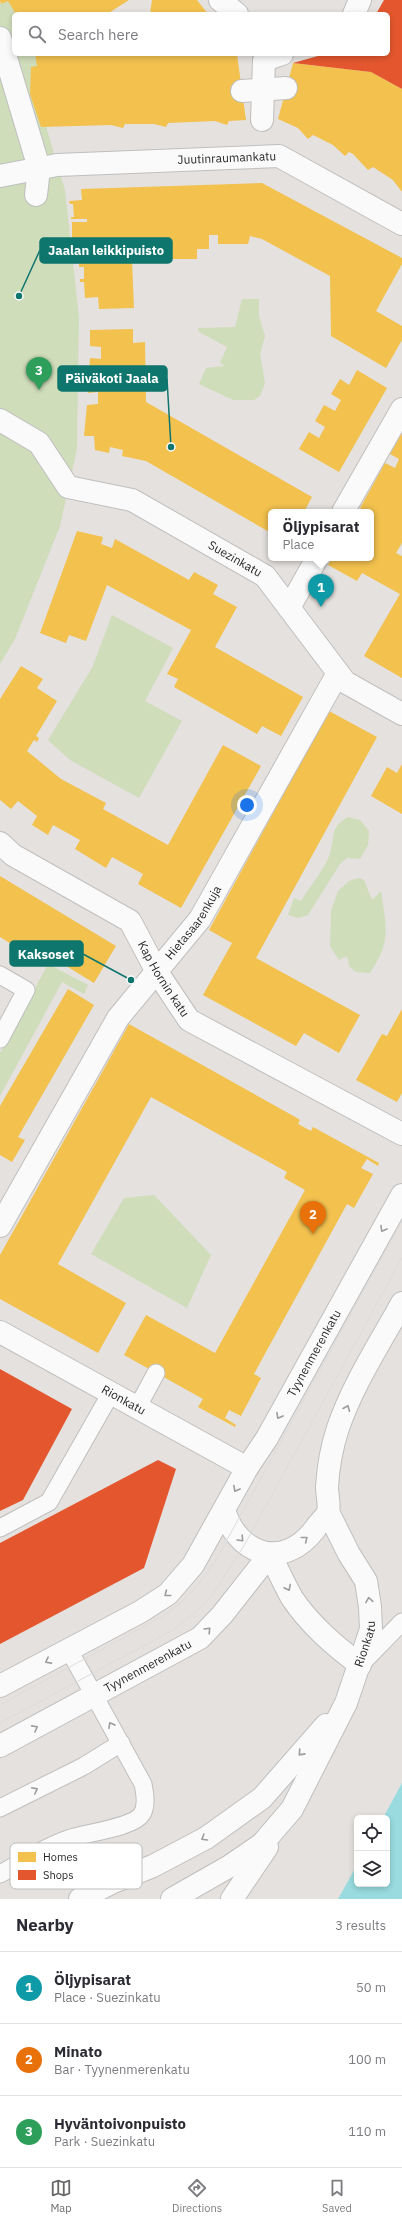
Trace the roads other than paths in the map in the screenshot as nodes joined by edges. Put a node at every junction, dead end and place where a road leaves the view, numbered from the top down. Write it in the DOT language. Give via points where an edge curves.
graph roads {
  1 [pos="220,0"];
  2 [pos="360,0"];
  3 [pos="235,12"];
  4 [pos="355,12"];
  5 [pos="0,38"];
  6 [pos="276,56"];
  7 [pos="286,88"];
  8 [pos="253,91"];
  9 [pos="262,120"];
  10 [pos="48,166"];
  11 [pos="0,176"];
  12 [pos="36,195"];
  13 [pos="402,224"];
  14 [pos="402,408"];
  15 [pos="0,420"];
  16 [pos="345,509"];
  17 [pos="315,561"];
  18 [pos="289,608"];
  19 [pos="338,673"];
  20 [pos="402,714"];
  21 [pos="0,843"];
  22 [pos="157,972"];
  23 [pos="0,975"];
  24 [pos="0,1038"];
  25 [pos="402,1134"];
  26 [pos="402,1195"];
  27 [pos="0,1226"];
  28 [pos="402,1303"];
  29 [pos="0,1332"];
  30 [pos="156,1373"];
  31 [pos="110,1393"];
  32 [pos="137,1408"];
  33 [pos="247,1468"];
  34 [pos="224,1510"];
  35 [pos="328,1512"];
  36 [pos="0,1528"];
  37 [pos="270,1554"];
  38 [pos="402,1622"];
  39 [pos="69,1650"];
  40 [pos="360,1666"];
  41 [pos="0,1686"];
  42 [pos="95,1696"];
  43 [pos="346,1703"];
  44 [pos="122,1743"];
  45 [pos="0,1746"];
  46 [pos="0,1808"];
  47 [pos="292,1809"];
  48 [pos="60,1843"];
  49 [pos="10,1869"];
  50 [pos="142,1870"];
  51 [pos="0,1874"];
  52 [pos="99,1889"];
  53 [pos="80,1899"];
  54 [pos="172,1899"];
  55 [pos="232,1899"];
  1 -- 3 [label="street"];
  2 -- 4 [label="street"];
  5 -- 10 [label="street"];
  6 -- 8 [label="street" via="264,60"];
  7 -- 8 [label="street"];
  8 -- 9 [label="street"];
  10 -- 11 [label="street, Juutinraumankatu"];
  10 -- 12 [label="street"];
  10 -- 13 [label="street, Juutinraumankatu" via="279,156"];
  14 -- 16 [label="street"];
  15 -- 18 [label="street, Suezinkatu" via="39,443 68,487 132,500 265,576"];
  17 -- 18 [label="street"];
  18 -- 19 [label="street, Suezinkatu"];
  19 -- 20 [label="street, Suezinkatu" via="345,682"];
  19 -- 22 [label="street, Hietasaarenkuja" via="200,919"];
  21 -- 22 [label="street, Kap Hornin katu" via="13,855 130,921"];
  22 -- 25 [label="street, Kap Hornin katu" via="189,1020"];
  22 -- 27 [label="street, Hietasaarenkuja" via="118,1018"];
  23 -- 24 [label="lane" via="26,990"];
  26 -- 33 [label="street, Tyynenmerenkatu, one-way" via="267,1438"];
  35 -- 28 [label="street, one-way" via="327,1487 338,1428 352,1396"];
  29 -- 31 [label="street, Rionkatu"];
  30 -- 32 [label="lane"];
  31 -- 32 [label="street, Rionkatu"];
  31 -- 36 [label="lane" via="49,1502"];
  32 -- 33 [label="street, Rionkatu"];
  33 -- 34 [label="street, Tyynenmerenkatu, one-way"];
  34 -- 37 [label="street, one-way" via="232,1529 245,1544 257,1552"];
  34 -- 39 [label="street, Tyynenmerenkatu, one-way" via="194,1565 168,1594"];
  37 -- 35 [label="street, one-way" via="297,1546 310,1536"];
  40 -- 35 [label="street, Rionkatu, one-way" via="371,1629 366,1581"];
  37 -- 40 [label="street, Rionkatu, one-way" via="292,1598 337,1648"];
  42 -- 37 [label="street, Tyynenmerenkatu, one-way" via="200,1638 222,1615"];
  38 -- 40 [label="lane"];
  39 -- 41 [label="street, Tyynenmerenkatu, one-way"];
  39 -- 42 [label="lane"];
  40 -- 43 [label="street"];
  44 -- 42 [label="lane, one-way"];
  45 -- 42 [label="street, Tyynenmerenkatu, one-way"];
  43 -- 47 [label="street"];
  43 -- 50 [label="street, one-way" via="262,1798 206,1838"];
  46 -- 44 [label="lane, one-way" via="84,1766"];
  44 -- 48 [label="lane" via="143,1784 143,1813 138,1818 117,1827"];
  47 -- 54 [label="street" via="262,1844 230,1866"];
  47 -- 55 [label="street"];
  49 -- 51 [label="lane"];
  52 -- 53 [label="street, one-way"];
}
